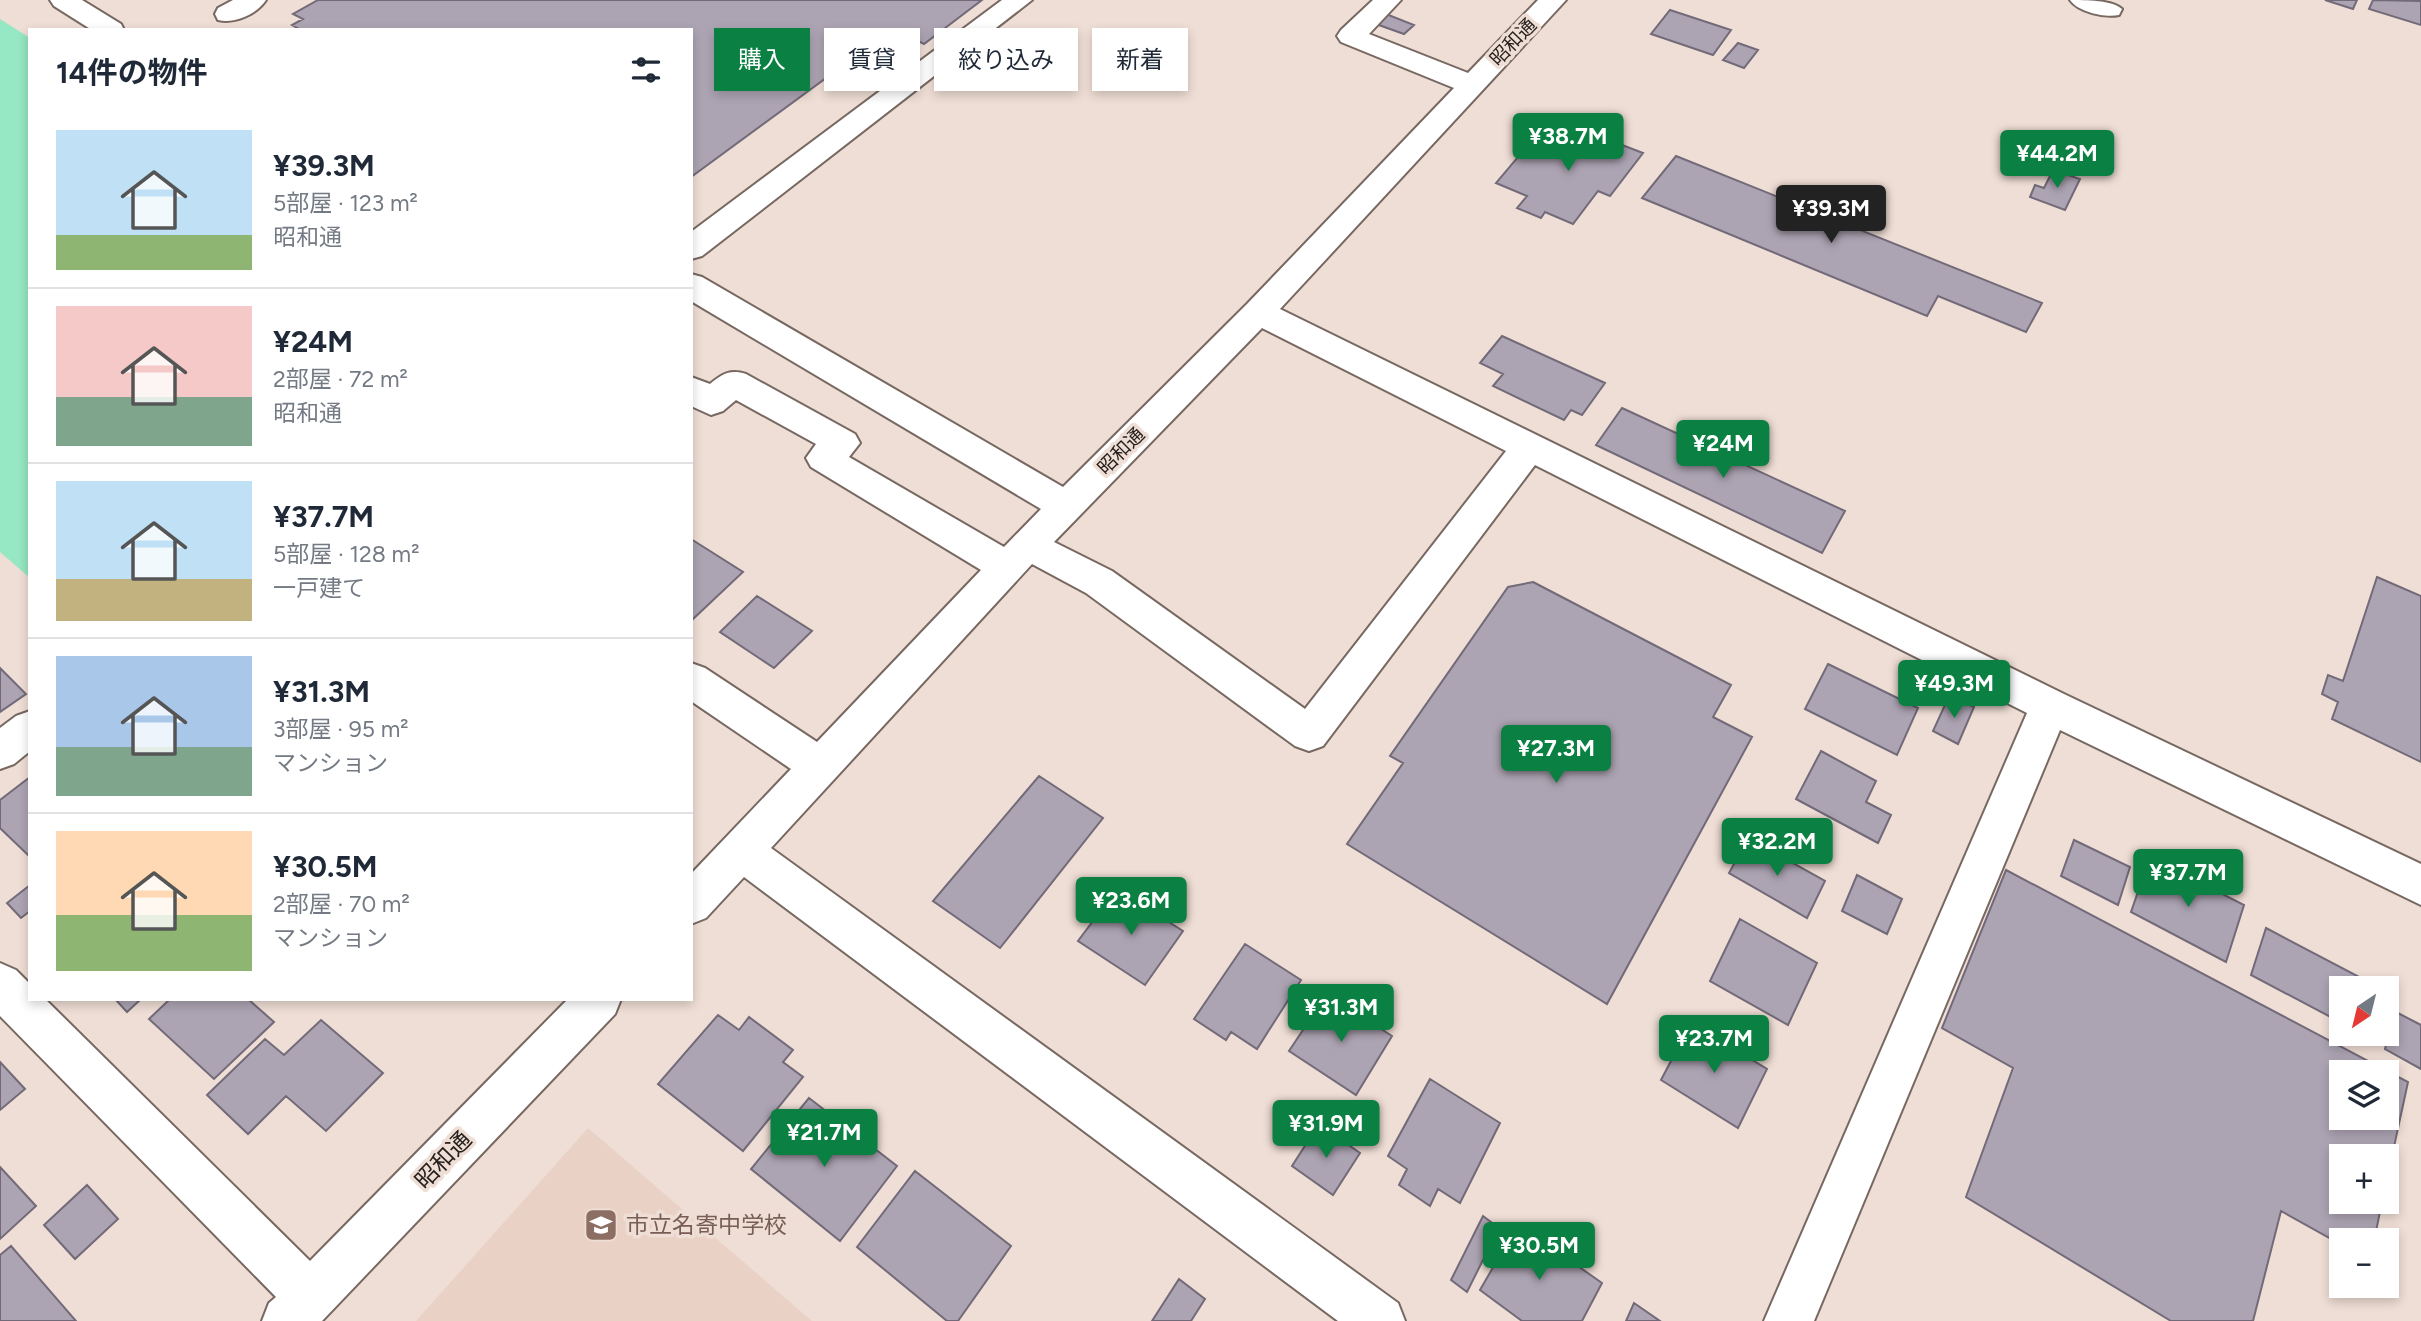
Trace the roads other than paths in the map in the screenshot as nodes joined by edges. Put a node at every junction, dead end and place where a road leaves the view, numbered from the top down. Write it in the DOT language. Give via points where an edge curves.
graph roads {
  1 [pos="63,0"];
  2 [pos="253,0"];
  3 [pos="1019,0"];
  4 [pos="1388,0"];
  5 [pos="1553,0"];
  6 [pos="2083,0"];
  7 [pos="2109,9"];
  8 [pos="228,14"];
  9 [pos="108,28"];
  10 [pos="1472,85"];
  11 [pos="693,246"];
  12 [pos="693,286"];
  13 [pos="1258,312"];
  14 [pos="693,390"];
  15 [pos="1529,447"];
  16 [pos="1066,506"];
  17 [pos="1018,556"];
  18 [pos="693,681"];
  19 [pos="2050,706"];
  20 [pos="28,730"];
  21 [pos="0,751"];
  22 [pos="820,767"];
  23 [pos="742,852"];
  24 [pos="2421,885"];
  25 [pos="693,902"];
  26 [pos="0,985"];
  27 [pos="597,1001"];
  28 [pos="299,1309"];
  29 [pos="1380,1321"];
  30 [pos="1789,1321"];
  1 -- 9 [label="street"];
  2 -- 8 [label="street"];
  3 -- 11 [label="street"];
  4 -- 10 [label="street" via="1350,36"];
  5 -- 10 [label="street, 昭和通"];
  6 -- 7 [label="street"];
  10 -- 13 [label="street, 昭和通"];
  12 -- 16 [label="street"];
  13 -- 15 [label="street"];
  13 -- 16 [label="street, 昭和通"];
  14 -- 17 [label="street" via="711,401 734,383 843,443 823,457"];
  15 -- 17 [label="street" via="1309,734 1099,582"];
  15 -- 19 [label="street"];
  16 -- 17 [label="street, 昭和通"];
  17 -- 22 [label="street, 昭和通"];
  18 -- 22 [label="street"];
  19 -- 24 [label="street"];
  19 -- 30 [label="street"];
  20 -- 21 [label="street"];
  22 -- 23 [label="street, 昭和通"];
  23 -- 25 [label="street, 昭和通"];
  23 -- 29 [label="street"];
  26 -- 28 [label="street"];
  27 -- 28 [label="street, 昭和通"];
}
